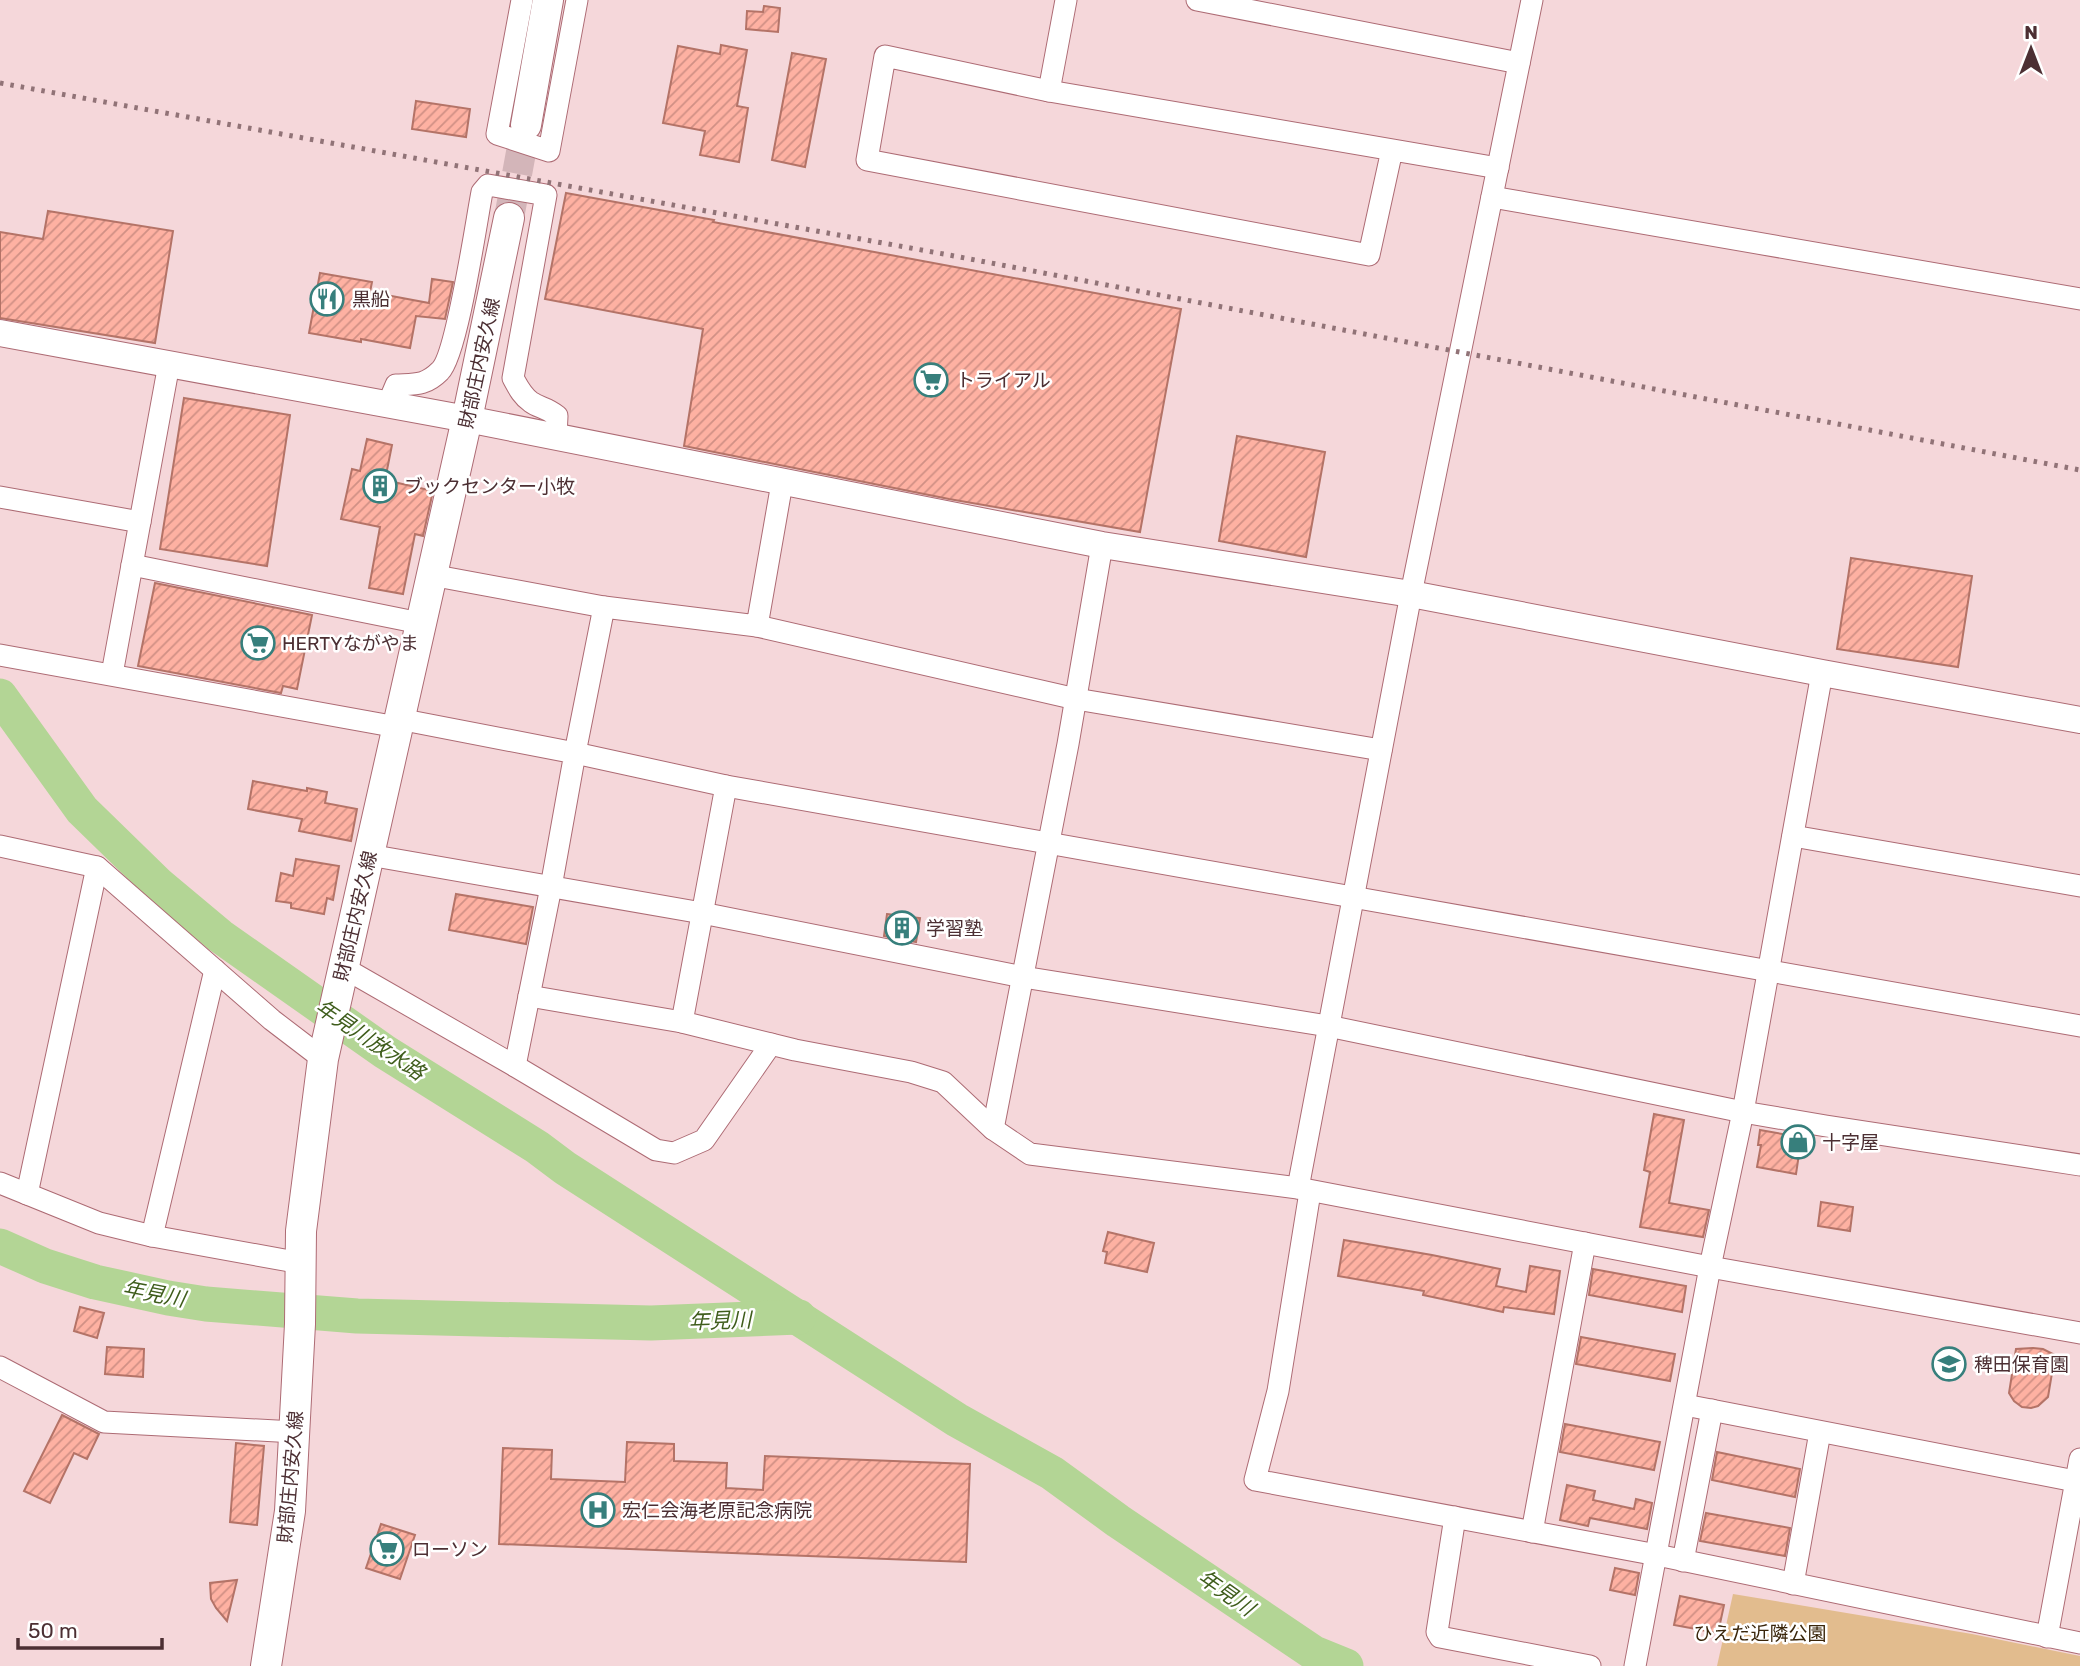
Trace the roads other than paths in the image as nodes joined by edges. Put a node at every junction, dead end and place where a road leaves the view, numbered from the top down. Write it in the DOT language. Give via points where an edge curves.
graph roads {
  1 [pos="522,0"];
  2 [pos="548,0"];
  3 [pos="577,0"];
  4 [pos="1066,0"];
  5 [pos="1196,0"];
  6 [pos="1532,0"];
  7 [pos="1519,64"];
  8 [pos="1049,91"];
  9 [pos="526,125"];
  10 [pos="1392,150"];
  11 [pos="1498,168"];
  12 [pos="1492,197"];
  13 [pos="509,218"];
  14 [pos="2080,299"];
  15 [pos="0,333"];
  16 [pos="169,364"];
  17 [pos="388,404"];
  18 [pos="467,419"];
  19 [pos="556,437"];
  20 [pos="782,483"];
  21 [pos="0,497"];
  22 [pos="140,522"];
  23 [pos="1102,545"];
  24 [pos="132,565"];
  25 [pos="431,575"];
  26 [pos="1411,594"];
  27 [pos="604,607"];
  28 [pos="420,623"];
  29 [pos="757,626"];
  30 [pos="0,655"];
  31 [pos="1822,673"];
  32 [pos="112,674"];
  33 [pos="1076,699"];
  34 [pos="2080,720"];
  35 [pos="398,723"];
  36 [pos="1381,750"];
  37 [pos="575,753"];
  38 [pos="726,786"];
  39 [pos="1793,836"];
  40 [pos="1048,845"];
  41 [pos="0,846"];
  42 [pos="369,855"];
  43 [pos="97,867"];
  44 [pos="2080,886"];
  45 [pos="551,887"];
  46 [pos="1353,896"];
  47 [pos="702,913"];
  48 [pos="1769,969"];
  49 [pos="215,970"];
  50 [pos="343,972"];
  51 [pos="1023,977"];
  52 [pos="529,996"];
  53 [pos="682,1022"];
  54 [pos="1328,1026"];
  55 [pos="2080,1026"];
  56 [pos="771,1044"];
  57 [pos="324,1051"];
  58 [pos="515,1066"];
  59 [pos="1743,1112"];
  60 [pos="993,1129"];
  61 [pos="2080,1165"];
  62 [pos="0,1183"];
  63 [pos="1304,1190"];
  64 [pos="27,1194"];
  65 [pos="152,1236"];
  66 [pos="1585,1243"];
  67 [pos="1710,1267"];
  68 [pos="301,1270"];
  69 [pos="2080,1333"];
  70 [pos="0,1367"];
  71 [pos="1685,1405"];
  72 [pos="1712,1410"];
  73 [pos="295,1432"];
  74 [pos="1820,1432"];
  75 [pos="2080,1459"];
  76 [pos="2078,1482"];
  77 [pos="1455,1517"];
  78 [pos="1532,1532"];
  79 [pos="1657,1555"];
  80 [pos="1683,1561"];
  81 [pos="1793,1584"];
  82 [pos="2048,1637"];
  83 [pos="2080,1643"];
  84 [pos="266,1666"];
  85 [pos="1590,1666"];
  86 [pos="1635,1666"];
  1 -- 3 [label="street" via="498,134 549,151"];
  2 -- 9 [label="main road"];
  4 -- 8 [label="street"];
  5 -- 7 [label="street"];
  6 -- 7 [label="street"];
  7 -- 11 [label="street"];
  8 -- 10 [label="street"];
  8 -- 10 [label="street" via="885,56 867,160 1369,255"];
  10 -- 11 [label="street"];
  11 -- 12 [label="street"];
  12 -- 14 [label="street"];
  12 -- 26 [label="street"];
  13 -- 18 [label="main road, 財部庄内安久線"];
  15 -- 16 [label="street"];
  16 -- 17 [label="street"];
  16 -- 22 [label="street"];
  17 -- 18 [label="street"];
  17 -- 19 [label="street" via="396,385 424,384 442,369 452,345 482,192 488,185 546,195 513,378 532,404 557,416"];
  18 -- 19 [label="street"];
  18 -- 25 [label="main road, 財部庄内安久線"];
  19 -- 20 [label="street"];
  20 -- 23 [label="street"];
  20 -- 29 [label="street"];
  21 -- 22 [label="street"];
  22 -- 24 [label="street"];
  23 -- 26 [label="street"];
  23 -- 33 [label="street"];
  24 -- 28 [label="street"];
  24 -- 32 [label="street"];
  25 -- 27 [label="street"];
  25 -- 28 [label="main road, 財部庄内安久線"];
  26 -- 31 [label="street"];
  26 -- 36 [label="street"];
  27 -- 29 [label="street"];
  27 -- 37 [label="street"];
  28 -- 35 [label="main road, 財部庄内安久線"];
  29 -- 33 [label="street"];
  30 -- 32 [label="street"];
  31 -- 34 [label="street"];
  31 -- 39 [label="street"];
  32 -- 35 [label="street"];
  33 -- 36 [label="street"];
  33 -- 40 [label="street"];
  35 -- 37 [label="street"];
  35 -- 42 [label="main road, 財部庄内安久線"];
  36 -- 46 [label="street"];
  37 -- 38 [label="street"];
  37 -- 45 [label="street"];
  38 -- 40 [label="street"];
  38 -- 47 [label="street"];
  39 -- 44 [label="street"];
  39 -- 48 [label="street"];
  40 -- 46 [label="street"];
  40 -- 51 [label="street"];
  41 -- 43 [label="street"];
  42 -- 45 [label="street"];
  42 -- 50 [label="main road, 財部庄内安久線"];
  43 -- 49 [label="street"];
  43 -- 64 [label="street"];
  45 -- 47 [label="street"];
  45 -- 52 [label="street"];
  46 -- 48 [label="street"];
  46 -- 54 [label="street"];
  47 -- 51 [label="street"];
  47 -- 53 [label="street"];
  48 -- 55 [label="street"];
  48 -- 59 [label="street"];
  49 -- 57 [label="street" via="272,1020"];
  49 -- 65 [label="street"];
  50 -- 57 [label="main road, 財部庄内安久線"];
  50 -- 58 [label="street"];
  51 -- 54 [label="street"];
  51 -- 60 [label="street"];
  52 -- 53 [label="street"];
  52 -- 58 [label="street"];
  53 -- 56 [label="street"];
  54 -- 59 [label="street"];
  54 -- 63 [label="street"];
  56 -- 58 [label="street" via="704,1140 674,1153 656,1150"];
  56 -- 60 [label="street" via="943,1082"];
  57 -- 68 [label="main road, 財部庄内安久線"];
  59 -- 61 [label="street"];
  59 -- 67 [label="street"];
  60 -- 63 [label="street" via="1030,1154"];
  62 -- 64 [label="street"];
  63 -- 66 [label="street"];
  63 -- 77 [label="street" via="1278,1391 1255,1480"];
  64 -- 65 [label="street" via="99,1223"];
  65 -- 68 [label="street"];
  66 -- 67 [label="street"];
  66 -- 78 [label="street"];
  67 -- 69 [label="street"];
  67 -- 71 [label="street"];
  68 -- 73 [label="main road, 財部庄内安久線"];
  70 -- 73 [label="street" via="104,1422"];
  71 -- 72 [label="street"];
  71 -- 79 [label="street"];
  72 -- 74 [label="street"];
  72 -- 80 [label="street"];
  73 -- 84 [label="main road, 財部庄内安久線" via="290,1511"];
  74 -- 76 [label="street"];
  74 -- 81 [label="street"];
  75 -- 76 [label="street"];
  76 -- 82 [label="street"];
  77 -- 78 [label="street"];
  77 -- 85 [label="street" via="1437,1632 1440,1637"];
  78 -- 79 [label="street"];
  79 -- 80 [label="street"];
  79 -- 86 [label="street"];
  80 -- 81 [label="street"];
  81 -- 82 [label="street"];
  82 -- 83 [label="street"];
}
